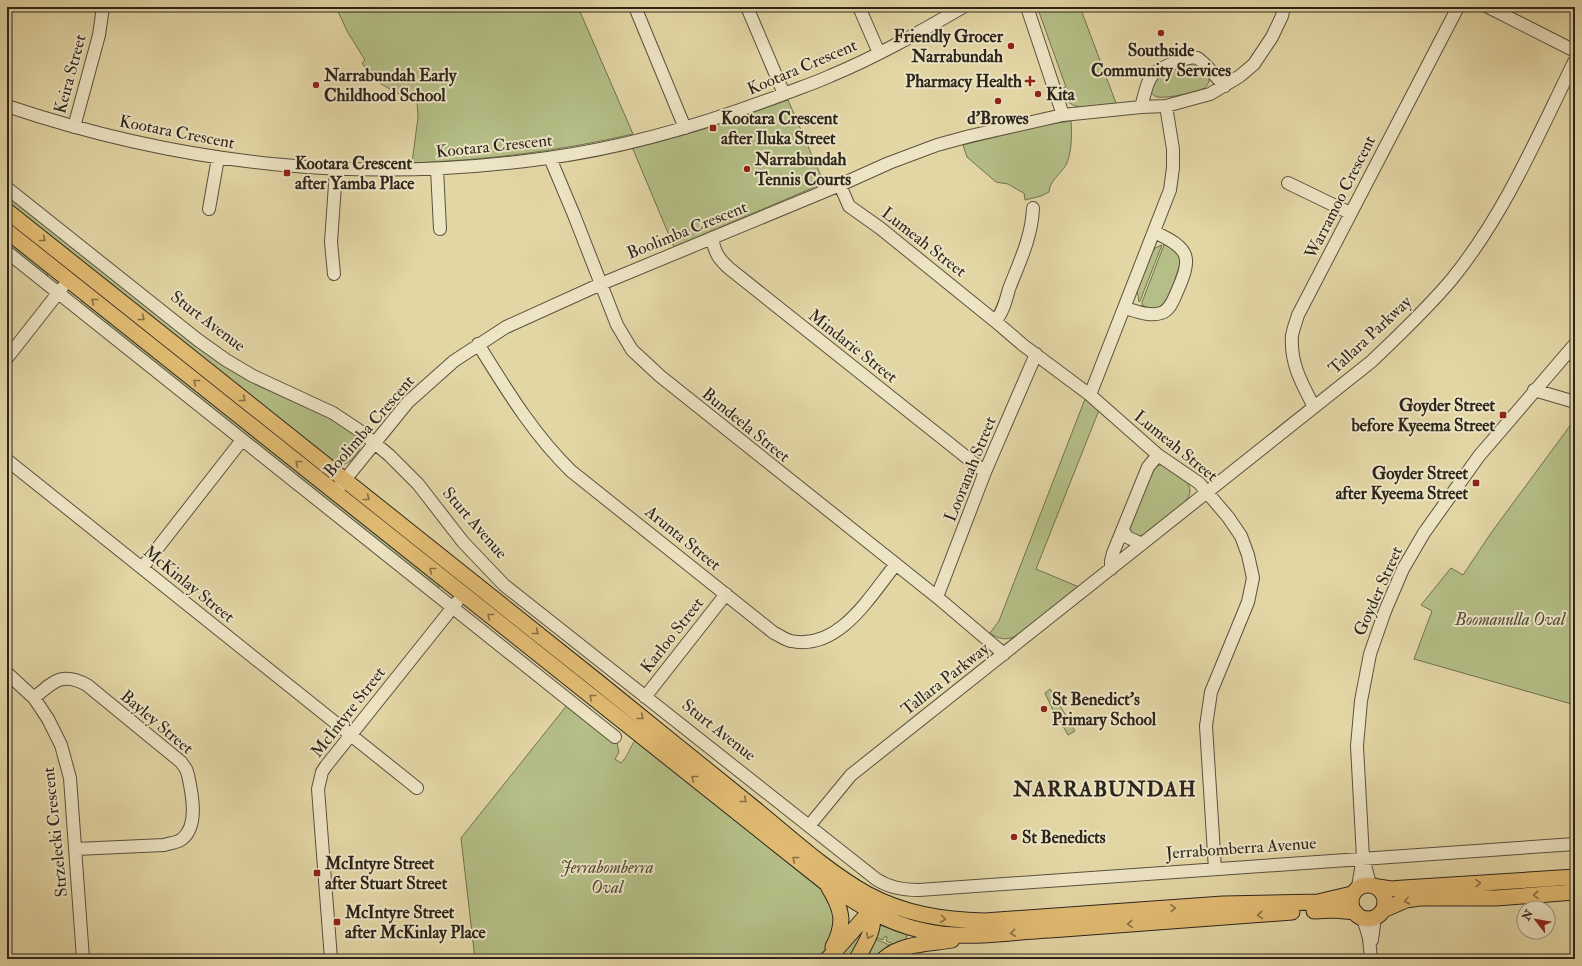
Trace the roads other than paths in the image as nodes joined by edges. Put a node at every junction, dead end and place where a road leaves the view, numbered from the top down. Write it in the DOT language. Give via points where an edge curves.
graph roads {
  1 [pos="103,7"];
  2 [pos="635,7"];
  3 [pos="747,7"];
  4 [pos="859,7"];
  5 [pos="963,7"];
  6 [pos="1027,7"];
  7 [pos="1284,7"];
  8 [pos="1458,7"];
  9 [pos="1488,7"];
  10 [pos="1575,51"];
  11 [pos="880,53"];
  12 [pos="1575,60"];
  13 [pos="1225,86"];
  14 [pos="784,94"];
  15 [pos="7,106"];
  16 [pos="1141,106"];
  17 [pos="1166,106"];
  18 [pos="1063,115"];
  19 [pos="74,127"];
  20 [pos="685,128"];
  21 [pos="218,158"];
  22 [pos="550,158"];
  23 [pos="437,169"];
  24 [pos="336,170"];
  25 [pos="1288,183"];
  26 [pos="840,185"];
  27 [pos="7,188"];
  28 [pos="1033,208"];
  29 [pos="209,209"];
  30 [pos="7,211"];
  31 [pos="1350,213"];
  32 [pos="440,229"];
  33 [pos="7,231"];
  34 [pos="1154,232"];
  35 [pos="712,238"];
  36 [pos="7,252"];
  37 [pos="78,268"];
  38 [pos="334,274"];
  39 [pos="69,280"];
  40 [pos="601,284"];
  41 [pos="58,293"];
  42 [pos="1125,308"];
  43 [pos="995,321"];
  44 [pos="478,344"];
  45 [pos="1575,344"];
  46 [pos="1036,354"];
  47 [pos="7,358"];
  48 [pos="1534,390"];
  49 [pos="1090,395"];
  50 [pos="1575,402"];
  51 [pos="1314,407"];
  52 [pos="242,440"];
  53 [pos="374,442"];
  54 [pos="1158,455"];
  55 [pos="7,460"];
  56 [pos="985,472"];
  57 [pos="344,480"];
  58 [pos="335,492"];
  59 [pos="1207,492"];
  60 [pos="1123,530"];
  61 [pos="1142,544"];
  62 [pos="896,564"];
  63 [pos="142,568"];
  64 [pos="1111,569"];
  65 [pos="472,582"];
  66 [pos="463,594"];
  67 [pos="726,594"];
  68 [pos="937,597"];
  69 [pos="452,607"];
  70 [pos="1004,654"];
  71 [pos="7,673"];
  72 [pos="645,696"];
  73 [pos="34,698"];
  74 [pos="350,734"];
  75 [pos="615,737"];
  76 [pos="418,788"];
  77 [pos="809,826"];
  78 [pos="790,838"];
  79 [pos="1575,844"];
  80 [pos="76,849"];
  81 [pos="1363,858"];
  82 [pos="1215,869"];
  83 [pos="1575,877"];
  84 [pos="1556,878"];
  85 [pos="826,883"];
  86 [pos="1365,888"];
  87 [pos="910,890"];
  88 [pos="1575,892"];
  89 [pos="1558,893"];
  90 [pos="891,905"];
  91 [pos="872,912"];
  92 [pos="1369,914"];
  93 [pos="1078,915"];
  94 [pos="1090,927"];
  95 [pos="981,936"];
  96 [pos="1371,956"];
  97 [pos="83,959"];
  98 [pos="331,959"];
  99 [pos="827,959"];
  100 [pos="857,959"];
  101 [pos="884,959"];
  1 -- 19 [label="street, Keira Street" via="99,35"];
  2 -- 20 [label="street"];
  3 -- 14 [label="street"];
  4 -- 11 [label="street"];
  5 -- 11 [label="street, Kootara Crescent"];
  6 -- 18 [label="street"];
  7 -- 13 [label="street, Boolimba Crescent" via="1273,35 1261,55 1254,64"];
  8 -- 31 [label="street, Warramoo Crescent"];
  9 -- 10 [label="street"];
  11 -- 14 [label="street, Kootara Crescent"];
  12 -- 51 [label="street, Tallara Parkway" via="1504,202 1452,279 1372,361"];
  13 -- 16 [label="street" via="1198,58 1190,57 1162,67 1151,76 1146,83"];
  13 -- 17 [label="street, Boolimba Crescent" via="1210,94"];
  14 -- 20 [label="street, Kootara Crescent"];
  15 -- 19 [label="street, Kootara Crescent"];
  16 -- 17 [label="street, Boolimba Crescent"];
  16 -- 18 [label="street, Boolimba Crescent"];
  17 -- 34 [label="street" via="1173,149 1173,168 1170,190"];
  18 -- 26 [label="street, Boolimba Crescent" via="936,146"];
  19 -- 21 [label="street, Kootara Crescent"];
  20 -- 22 [label="street, Kootara Crescent"];
  21 -- 24 [label="street, Kootara Crescent"];
  21 -- 29 [label="street"];
  22 -- 23 [label="street, Kootara Crescent"];
  22 -- 40 [label="street, Bundeela Street"];
  23 -- 24 [label="street, Kootara Crescent"];
  23 -- 32 [label="street"];
  24 -- 38 [label="street" via="330,242"];
  25 -- 31 [label="street"];
  26 -- 35 [label="street, Boolimba Crescent"];
  26 -- 43 [label="street, Lumeah Street" via="849,206"];
  27 -- 53 [label="street, Sturt Avenue" via="226,360 253,376 333,413"];
  28 -- 43 [label="street" via="1029,239"];
  30 -- 37 [label="main road, one-way"];
  31 -- 51 [label="street, Warramoo Crescent" via="1298,315 1292,335 1295,368"];
  33 -- 39 [label="main road"];
  34 -- 42 [label="street"];
  34 -- 42 [label="street" via="1176,244 1183,252 1187,261 1185,271 1170,305 1162,313 1150,314"];
  35 -- 40 [label="street, Boolimba Crescent"];
  35 -- 56 [label="street, Mindarie Street" via="718,259"];
  36 -- 41 [label="street"];
  37 -- 39 [label="street"];
  37 -- 57 [label="main road, one-way"];
  39 -- 41 [label="street"];
  58 -- 39 [label="main road, one-way"];
  40 -- 44 [label="street, Boolimba Crescent" via="506,327"];
  40 -- 62 [label="street, Bundeela Street" via="617,325 632,350 666,382"];
  41 -- 47 [label="street"];
  41 -- 52 [label="street"];
  42 -- 49 [label="street"];
  43 -- 46 [label="street, Lumeah Street"];
  44 -- 53 [label="street, Boolimba Crescent" via="431,380 408,402"];
  44 -- 67 [label="street, Arunta Street" via="524,417 552,453 571,471"];
  45 -- 48 [label="street, Goyder Street"];
  46 -- 49 [label="street, Lumeah Street"];
  46 -- 56 [label="street, Looranah Street"];
  48 -- 50 [label="street"];
  48 -- 81 [label="street, Goyder Street" via="1479,456 1424,533 1403,569 1385,611 1370,654 1360,709 1357,746"];
  49 -- 54 [label="street, Lumeah Street"];
  51 -- 59 [label="street, Tallara Parkway"];
  52 -- 63 [label="street"];
  52 -- 69 [label="street"];
  53 -- 57 [label="street, Boolimba Crescent"];
  53 -- 72 [label="street, Sturt Avenue" via="418,484 463,542 504,585"];
  54 -- 59 [label="street, Lumeah Street" via="1199,483"];
  54 -- 60 [label="street" via="1148,467"];
  55 -- 63 [label="street, McKinlay Street"];
  56 -- 68 [label="street, Looranah Street"];
  57 -- 58 [label="street, Boolimba Crescent"];
  57 -- 65 [label="main road, one-way"];
  66 -- 58 [label="main road, one-way"];
  59 -- 61 [label="street, Tallara Parkway"];
  59 -- 82 [label="street, Lumeah Street" via="1241,536 1252,578 1248,602 1211,692 1207,710"];
  60 -- 61 [label="street" via="1127,536"];
  60 -- 64 [label="street" via="1111,561"];
  61 -- 64 [label="street, Tallara Parkway"];
  62 -- 67 [label="street, Arunta Street" via="847,623 828,636 808,643 789,641 774,633"];
  62 -- 68 [label="street, Bundeela Street"];
  63 -- 74 [label="street, McKinlay Street"];
  64 -- 70 [label="street, Tallara Parkway"];
  65 -- 66 [label="street, McIntyre Street"];
  65 -- 78 [label="main road, one-way"];
  66 -- 69 [label="street, McIntyre Street"];
  85 -- 66 [label="main road, one-way"];
  67 -- 72 [label="street, Karloo Street"];
  68 -- 70 [label="street, Bundeela Street"];
  69 -- 74 [label="street, McIntyre Street"];
  69 -- 75 [label="street"];
  70 -- 77 [label="street, Tallara Parkway" via="851,775"];
  71 -- 73 [label="street, Strzelecki Crescent"];
  72 -- 77 [label="street, Sturt Avenue"];
  73 -- 80 [label="street, Strzelecki Crescent" via="61,745 70,778"];
  73 -- 80 [label="street, Bayley Street" via="59,679 76,679 87,685 186,768 190,784 192,819 190,829 178,842 164,845"];
  74 -- 76 [label="street, McKinlay Street"];
  74 -- 98 [label="street, McIntyre Street" via="322,772 318,789"];
  77 -- 87 [label="street, Sturt Avenue" via="879,881 899,889"];
  78 -- 90 [label="main road" via="849,882"];
  78 -- 91 [label="main road" via="824,869 864,898"];
  79 -- 81 [label="street, Jerrabomberra Avenue"];
  80 -- 97 [label="street, Strzelecki Crescent"];
  81 -- 82 [label="street, Jerrabomberra Avenue"];
  81 -- 86 [label="street, Goyder Street"];
  82 -- 87 [label="street, Jerrabomberra Avenue"];
  83 -- 84 [label="main road"];
  86 -- 84 [label="main road, one-way" via="1404,888"];
  84 -- 89 [label="main road"];
  85 -- 91 [label="main road"];
  85 -- 99 [label="main road" via="838,904 841,920 839,935"];
  86 -- 92 [label="main road" via="1351,900 1351,907"];
  86 -- 92 [label="main road" via="1383,893 1385,901"];
  93 -- 86 [label="main road, one-way" via="1223,904 1318,902"];
  88 -- 89 [label="main road"];
  89 -- 92 [label="main road, one-way" via="1496,898 1419,898 1406,900"];
  90 -- 91 [label="main road"];
  90 -- 93 [label="main road, one-way" via="935,918 967,921"];
  91 -- 95 [label="main road" via="905,926 930,932"];
  91 -- 99 [label="main road"];
  91 -- 100 [label="main road, one-way" via="872,928"];
  92 -- 94 [label="main road, one-way" via="1328,910"];
  92 -- 96 [label="street"];
  93 -- 94 [label="main road" via="1087,920"];
  94 -- 95 [label="main road, one-way"];
  95 -- 101 [label="main road" via="902,948"];
}
